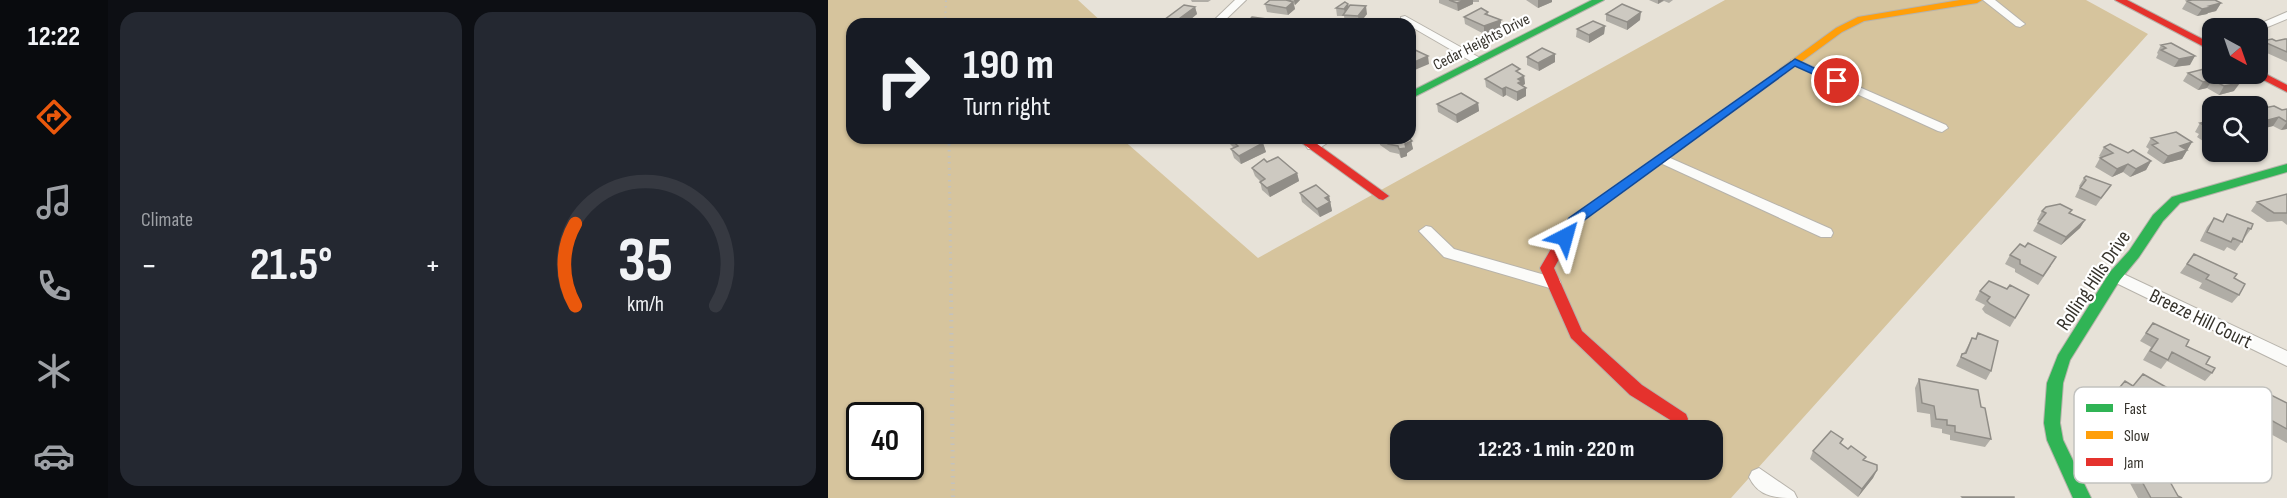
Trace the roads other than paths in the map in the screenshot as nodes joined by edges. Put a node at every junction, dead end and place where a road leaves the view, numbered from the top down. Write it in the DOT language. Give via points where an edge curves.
graph roads {
  1 [pos="1241,0"];
  2 [pos="1599,0"];
  3 [pos="1977,0"];
  4 [pos="1988,0"];
  5 [pos="2120,0"];
  6 [pos="2287,15"];
  7 [pos="1222,18"];
  8 [pos="2268,23"];
  9 [pos="2020,24"];
  10 [pos="1416,25"];
  11 [pos="2202,40"];
  12 [pos="1478,61"];
  13 [pos="1795,62"];
  14 [pos="2268,79"];
  15 [pos="2287,89"];
  16 [pos="1416,93"];
  17 [pos="1942,128"];
  18 [pos="1310,144"];
  19 [pos="1317,144"];
  20 [pos="1313,146"];
  21 [pos="1661,158"];
  22 [pos="2287,168"];
  23 [pos="1383,196"];
  24 [pos="1426,231"];
  25 [pos="1826,233"];
  26 [pos="2115,276"];
  27 [pos="1553,283"];
  28 [pos="2287,359"];
  29 [pos="1680,419"];
  30 [pos="1759,477"];
  31 [pos="2074,481"];
  32 [pos="2075,483"];
  33 [pos="1787,498"];
  34 [pos="2082,498"];
  1 -- 7 [label="street"];
  2 -- 12 [label="street, Cedar Heights Drive"];
  3 -- 13 [label="street" via="1861,19"];
  4 -- 9 [label="street"];
  5 -- 11 [label="street"];
  6 -- 8 [label="street"];
  10 -- 12 [label="street"];
  12 -- 16 [label="street, Cedar Heights Drive"];
  13 -- 17 [label="street"];
  13 -- 21 [label="street"];
  14 -- 15 [label="street"];
  18 -- 20 [label="street"];
  19 -- 20 [label="street"];
  20 -- 23 [label="street"];
  21 -- 25 [label="street"];
  21 -- 27 [label="street" via="1574,221 1547,268"];
  22 -- 26 [label="street, Rolling Hills Drive" via="2176,200"];
  24 -- 27 [label="street" via="1449,253"];
  26 -- 28 [label="street, Breeze Hill Court"];
  26 -- 31 [label="street, Rolling Hills Drive" via="2063,359 2055,383 2055,440"];
  27 -- 29 [label="street" via="1576,334 1636,390"];
  30 -- 33 [label="street"];
  32 -- 34 [label="street, Rolling Hills Drive"];
}
